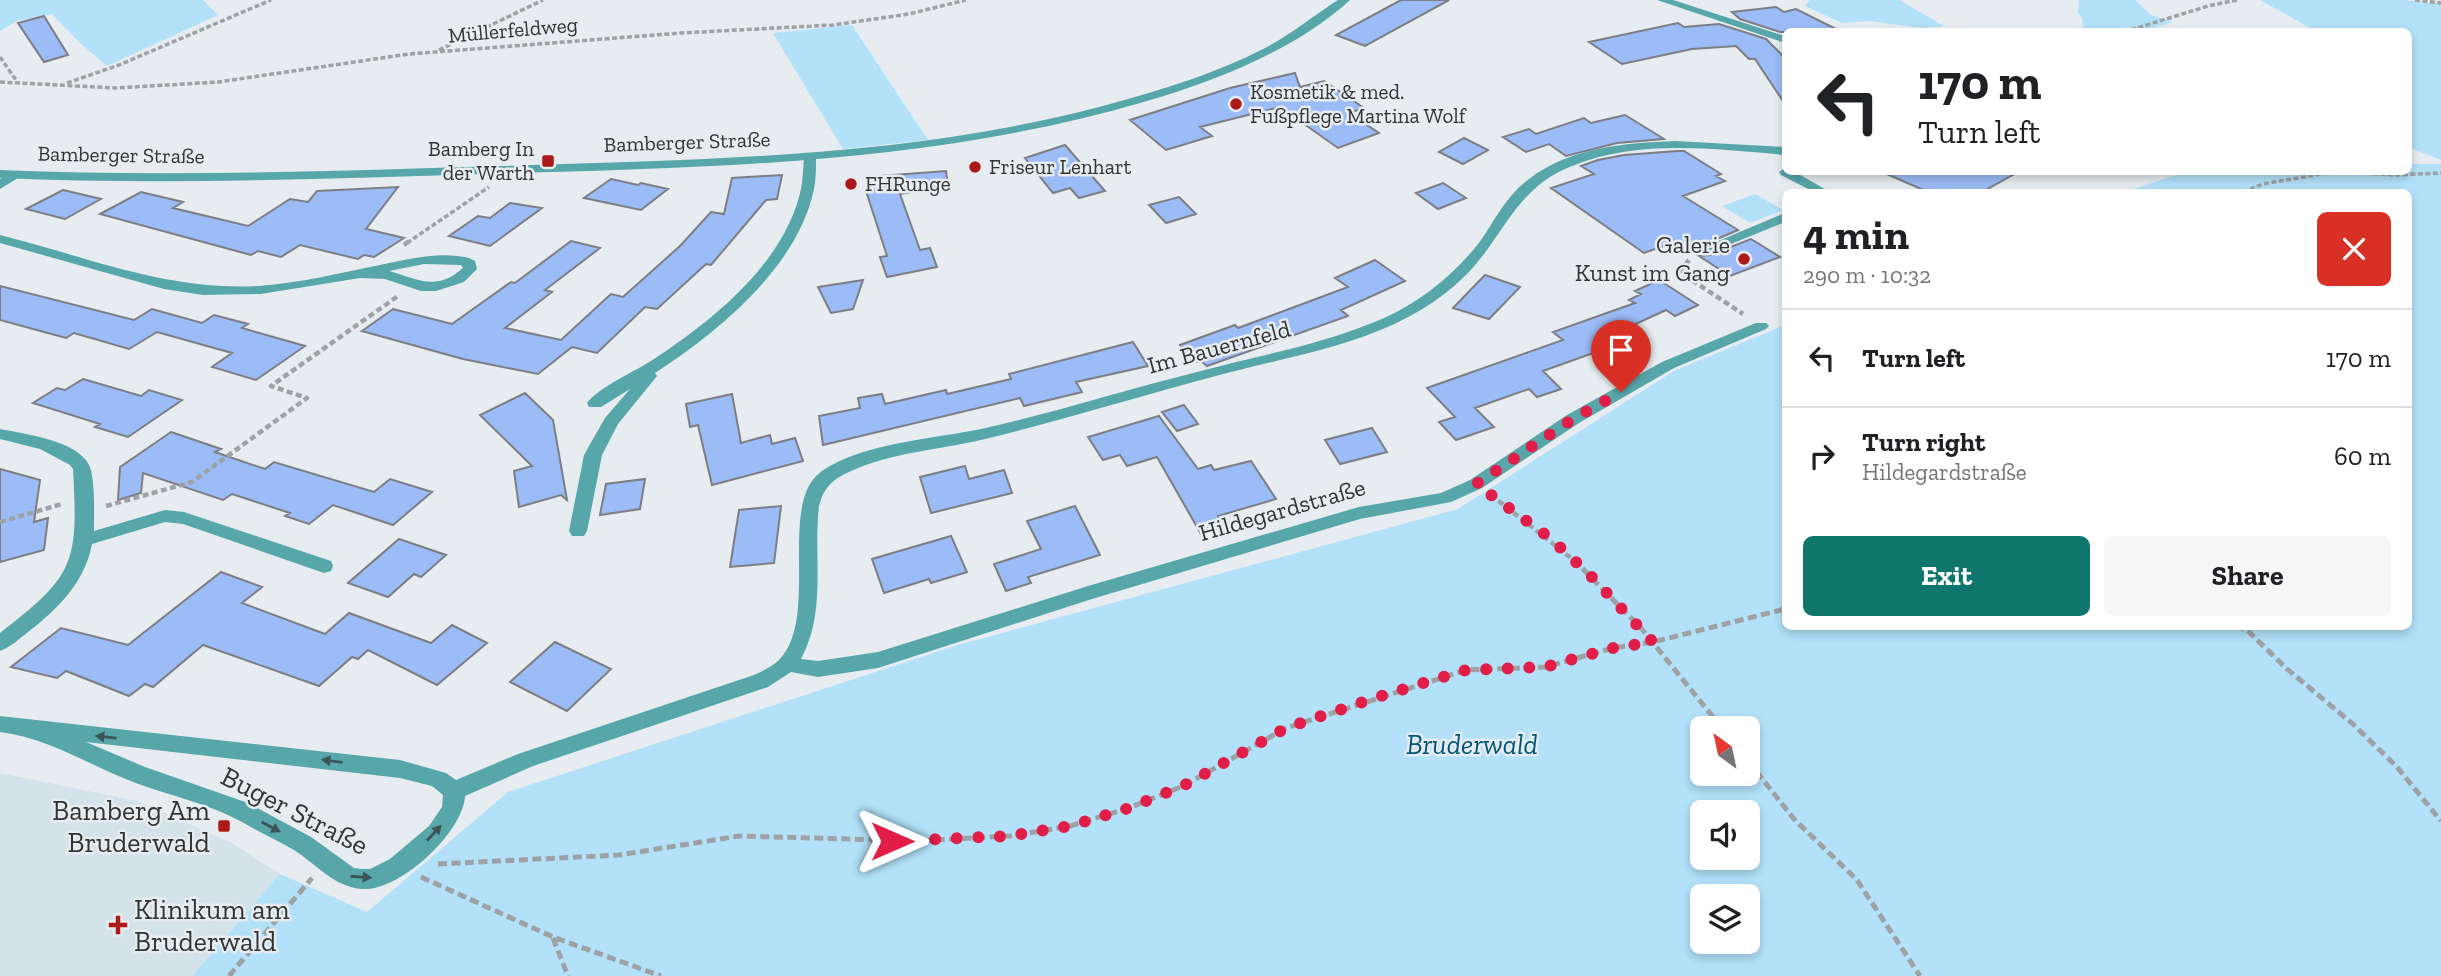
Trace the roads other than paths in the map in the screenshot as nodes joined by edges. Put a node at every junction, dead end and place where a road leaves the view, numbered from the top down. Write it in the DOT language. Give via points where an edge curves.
graph roads {
  1 [pos="1345,0"];
  2 [pos="1662,0"];
  3 [pos="1782,39"];
  4 [pos="1760,149"];
  5 [pos="1782,151"];
  6 [pos="810,157"];
  7 [pos="1782,168"];
  8 [pos="7,174"];
  9 [pos="1792,175"];
  10 [pos="0,185"];
  11 [pos="1818,189"];
  12 [pos="1782,218"];
  13 [pos="0,239"];
  14 [pos="1704,250"];
  15 [pos="363,274"];
  16 [pos="1761,326"];
  17 [pos="660,363"];
  18 [pos="595,402"];
  19 [pos="0,434"];
  20 [pos="578,531"];
  21 [pos="84,540"];
  22 [pos="324,566"];
  23 [pos="0,643"];
  24 [pos="787,664"];
  25 [pos="0,724"];
  26 [pos="34,729"];
  27 [pos="454,791"];
  1 -- 6 [label="street, Bamberger Straße" via="1247,62 1146,99 963,141"];
  2 -- 3 [label="street"];
  4 -- 5 [label="street, Im Bauernfeld"];
  4 -- 7 [label="street"];
  4 -- 24 [label="street, Im Bauernfeld" via="1655,145 1575,160 1520,193 1479,251 1446,285 1408,313 1377,327 1062,415 839,469 816,489 810,502 806,601 800,642"];
  6 -- 8 [label="street, Bamberger Straße" via="195,177"];
  6 -- 17 [label="street" via="807,192 775,258 743,298"];
  8 -- 10 [label="street"];
  9 -- 11 [label="street"];
  12 -- 14 [label="street"];
  13 -- 15 [label="street" via="169,286 203,291 261,290"];
  15 -- 15 [label="street" via="433,286 464,276 470,264 443,259 396,264"];
  16 -- 24 [label="street, Hildegardstraße" via="1668,365 1573,419 1476,484 1445,498 1359,513 878,660 818,669"];
  17 -- 18 [label="street"];
  17 -- 20 [label="street" via="611,422 593,455"];
  19 -- 21 [label="street" via="66,452 82,469"];
  21 -- 22 [label="street" via="164,516 184,517"];
  21 -- 23 [label="street" via="69,582"];
  24 -- 27 [label="street" via="761,681 526,760"];
  25 -- 26 [label="street, Buger Straße"];
  27 -- 26 [label="street, Buger Straße, one-way" via="438,779 400,769"];
  26 -- 27 [label="street, Buger Straße, one-way" via="140,775 240,810 303,844 349,877 361,879 372,879 398,866 437,833 453,808"];
}
